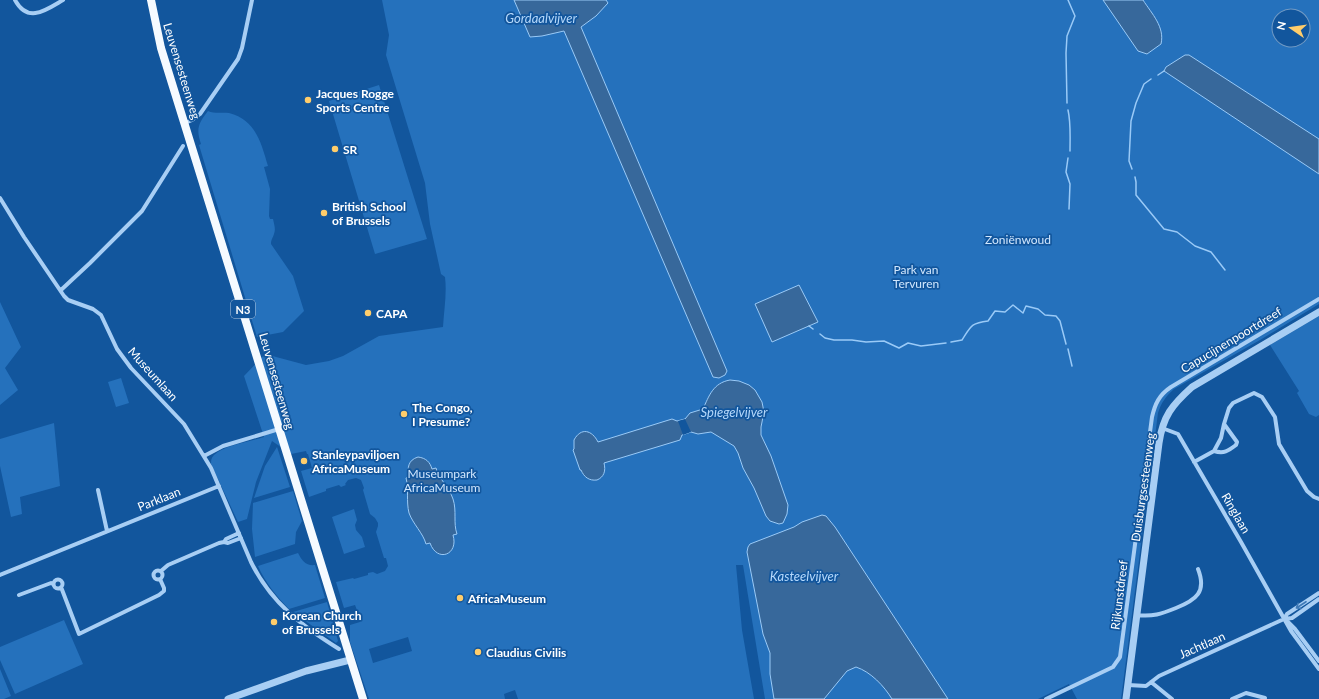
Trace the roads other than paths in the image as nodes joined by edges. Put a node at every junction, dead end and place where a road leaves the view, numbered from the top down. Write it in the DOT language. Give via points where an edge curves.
graph roads {
  1 [pos="15,0"];
  2 [pos="63,0"];
  3 [pos="151,0"];
  4 [pos="252,0"];
  5 [pos="185,123"];
  6 [pos="183,146"];
  7 [pos="0,198"];
  8 [pos="61,290"];
  9 [pos="1319,299"];
  10 [pos="1319,312"];
  11 [pos="1156,401"];
  12 [pos="1224,424"];
  13 [pos="1162,428"];
  14 [pos="279,429"];
  15 [pos="1214,450"];
  16 [pos="204,456"];
  17 [pos="1194,462"];
  18 [pos="219,486"];
  19 [pos="98,490"];
  20 [pos="1319,499"];
  21 [pos="107,531"];
  22 [pos="240,535"];
  23 [pos="1198,569"];
  24 [pos="161,571"];
  25 [pos="0,575"];
  26 [pos="160,579"];
  27 [pos="53,584"];
  28 [pos="61,587"];
  29 [pos="1319,593"];
  30 [pos="19,595"];
  31 [pos="1319,599"];
  32 [pos="1136,615"];
  33 [pos="1284,619"];
  34 [pos="339,649"];
  35 [pos="350,660"];
  36 [pos="1319,661"];
  37 [pos="1319,669"];
  38 [pos="1151,682"];
  39 [pos="1128,685"];
  40 [pos="1265,698"];
  41 [pos="228,699"];
  42 [pos="363,699"];
  43 [pos="1046,699"];
  44 [pos="1126,699"];
  45 [pos="1172,699"];
  46 [pos="1232,699"];
  1 -- 2 [label="street" via="21,9 38,13"];
  3 -- 5 [label="main road, Leuvensesteenweg / N3" via="162,48"];
  4 -- 5 [label="street" via="238,59 200,114"];
  5 -- 14 [label="main road, Leuvensesteenweg / N3"];
  6 -- 8 [label="street" via="142,211"];
  7 -- 8 [label="street, Museumlaan"];
  8 -- 16 [label="street, Museumlaan" via="68,300 101,314 122,356 184,424"];
  9 -- 11 [label="street, Capucijnenpoortdreef" via="1163,392"];
  10 -- 13 [label="street, Duisburgsesteenweg" via="1192,387 1168,412"];
  11 -- 43 [label="street, Rijkunstdreef" via="1120,656 1113,667"];
  12 -- 15 [label="street" via="1221,438"];
  12 -- 15 [label="street" via="1237,442 1236,445 1226,452"];
  12 -- 20 [label="street" via="1233,403 1254,393 1262,397 1275,417 1279,444 1308,491"];
  13 -- 17 [label="street, Ringlaan" via="1178,434"];
  13 -- 32 [label="street, Duisburgsesteenweg"];
  14 -- 16 [label="street" via="223,446"];
  14 -- 35 [label="main road, Leuvensesteenweg / N3"];
  15 -- 17 [label="street"];
  16 -- 18 [label="street, Museumlaan"];
  17 -- 33 [label="street, Ringlaan"];
  18 -- 21 [label="street, Parklaan"];
  18 -- 22 [label="street, Museumlaan"];
  19 -- 21 [label="street"];
  21 -- 25 [label="street, Parklaan"];
  22 -- 24 [label="street" via="228,543 224,542 168,565"];
  22 -- 34 [label="street, Museumlaan" via="256,572 277,601 300,623"];
  23 -- 32 [label="street" via="1201,583 1195,599 1159,615"];
  24 -- 26 [label="street"];
  24 -- 26 [label="street" via="156,571 154,575"];
  26 -- 28 [label="street" via="164,591 159,595 79,634"];
  27 -- 28 [label="street" via="55,588"];
  27 -- 28 [label="street" via="55,580 60,580"];
  27 -- 30 [label="street"];
  29 -- 33 [label="street, Jachtlaan, one-way"];
  31 -- 33 [label="street, Jachtlaan" via="1292,618"];
  32 -- 39 [label="street, Duisburgsesteenweg"];
  33 -- 36 [label="street, Ringlaan" via="1295,629"];
  33 -- 37 [label="street, Ringlaan"];
  33 -- 38 [label="street, Jachtlaan"];
  35 -- 41 [label="street" via="306,671"];
  35 -- 42 [label="main road, Leuvensesteenweg / N3"];
  38 -- 39 [label="street, Jachtlaan" via="1146,686"];
  38 -- 45 [label="street"];
  39 -- 44 [label="street, Duisburgsesteenweg"];
  40 -- 46 [label="street" via="1246,693"];
}
